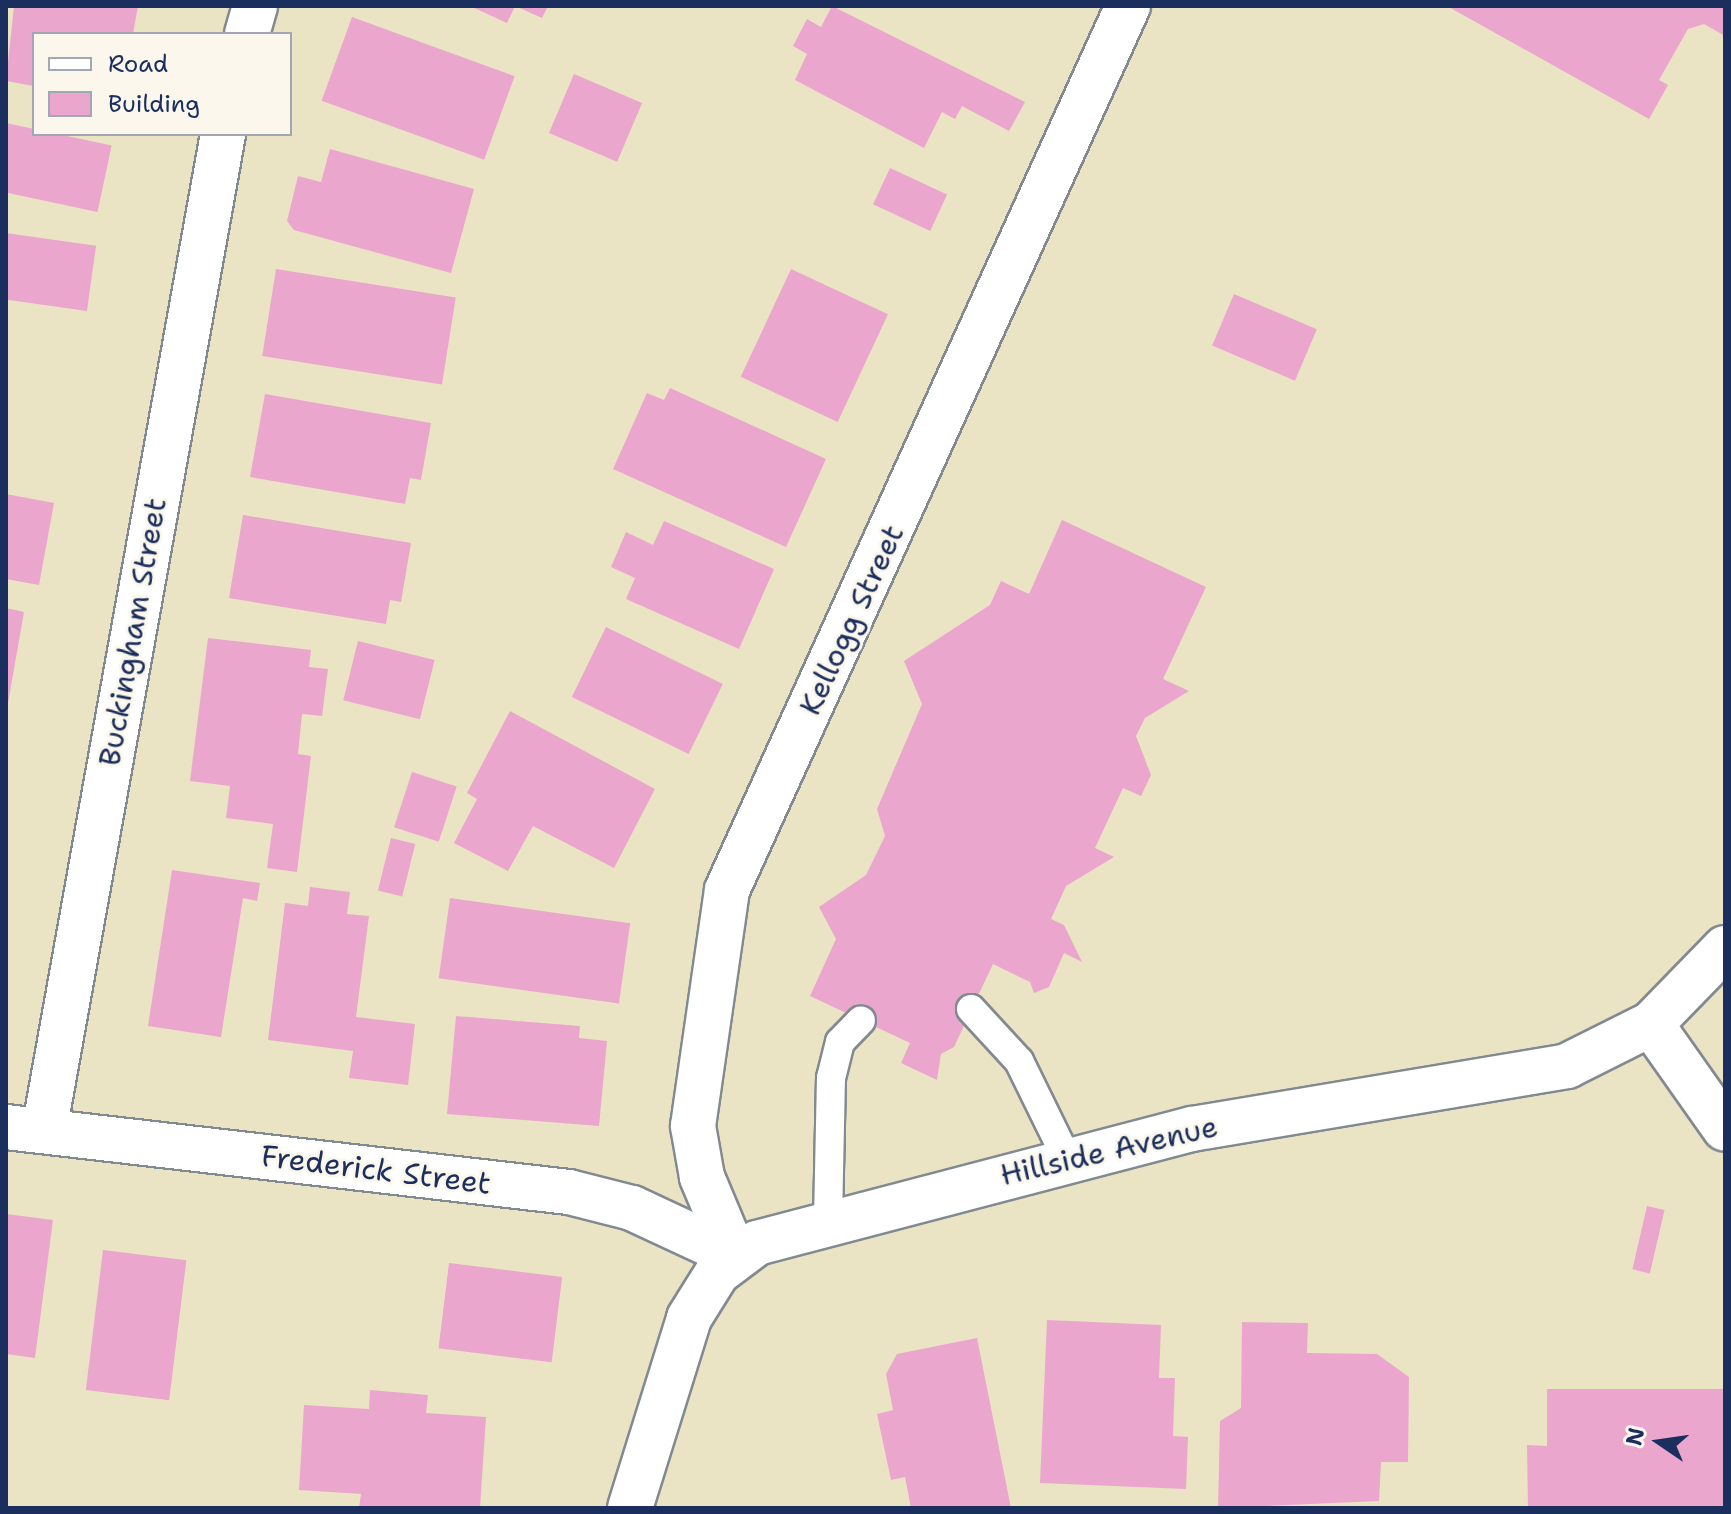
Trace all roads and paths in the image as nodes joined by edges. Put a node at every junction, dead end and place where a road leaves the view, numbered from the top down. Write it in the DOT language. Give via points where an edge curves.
graph roads {
  1 [pos="255,6"];
  2 [pos="1128,6"];
  3 [pos="248,32"];
  4 [pos="223,136"];
  5 [pos="1725,948"];
  6 [pos="971,1009"];
  7 [pos="861,1020"];
  8 [pos="1651,1024"];
  9 [pos="25,1129"];
  10 [pos="1725,1129"];
  11 [pos="1067,1159"];
  12 [pos="828,1220"];
  13 [pos="735,1256"];
  14 [pos="630,1508"];
  1 -- 3 [label="street"];
  2 -- 13 [label="street, Kellogg Street" via="727,890 693,1126 702,1177"];
  4 -- 9 [label="street, Buckingham Street"];
  5 -- 8 [label="street, Hillside Avenue"];
  6 -- 11 [label="lane" via="1019,1061"];
  7 -- 12 [label="lane" via="840,1042 831,1078"];
  8 -- 10 [label="street"];
  8 -- 11 [label="street, Hillside Avenue" via="1567,1066 1192,1129"];
  9 -- 13 [label="street, Frederick Street" via="569,1192 632,1208"];
  11 -- 12 [label="street, Hillside Avenue"];
  12 -- 13 [label="street, Hillside Avenue"];
  13 -- 14 [label="street, Hillside Avenue" via="703,1292 677,1346"];
}
